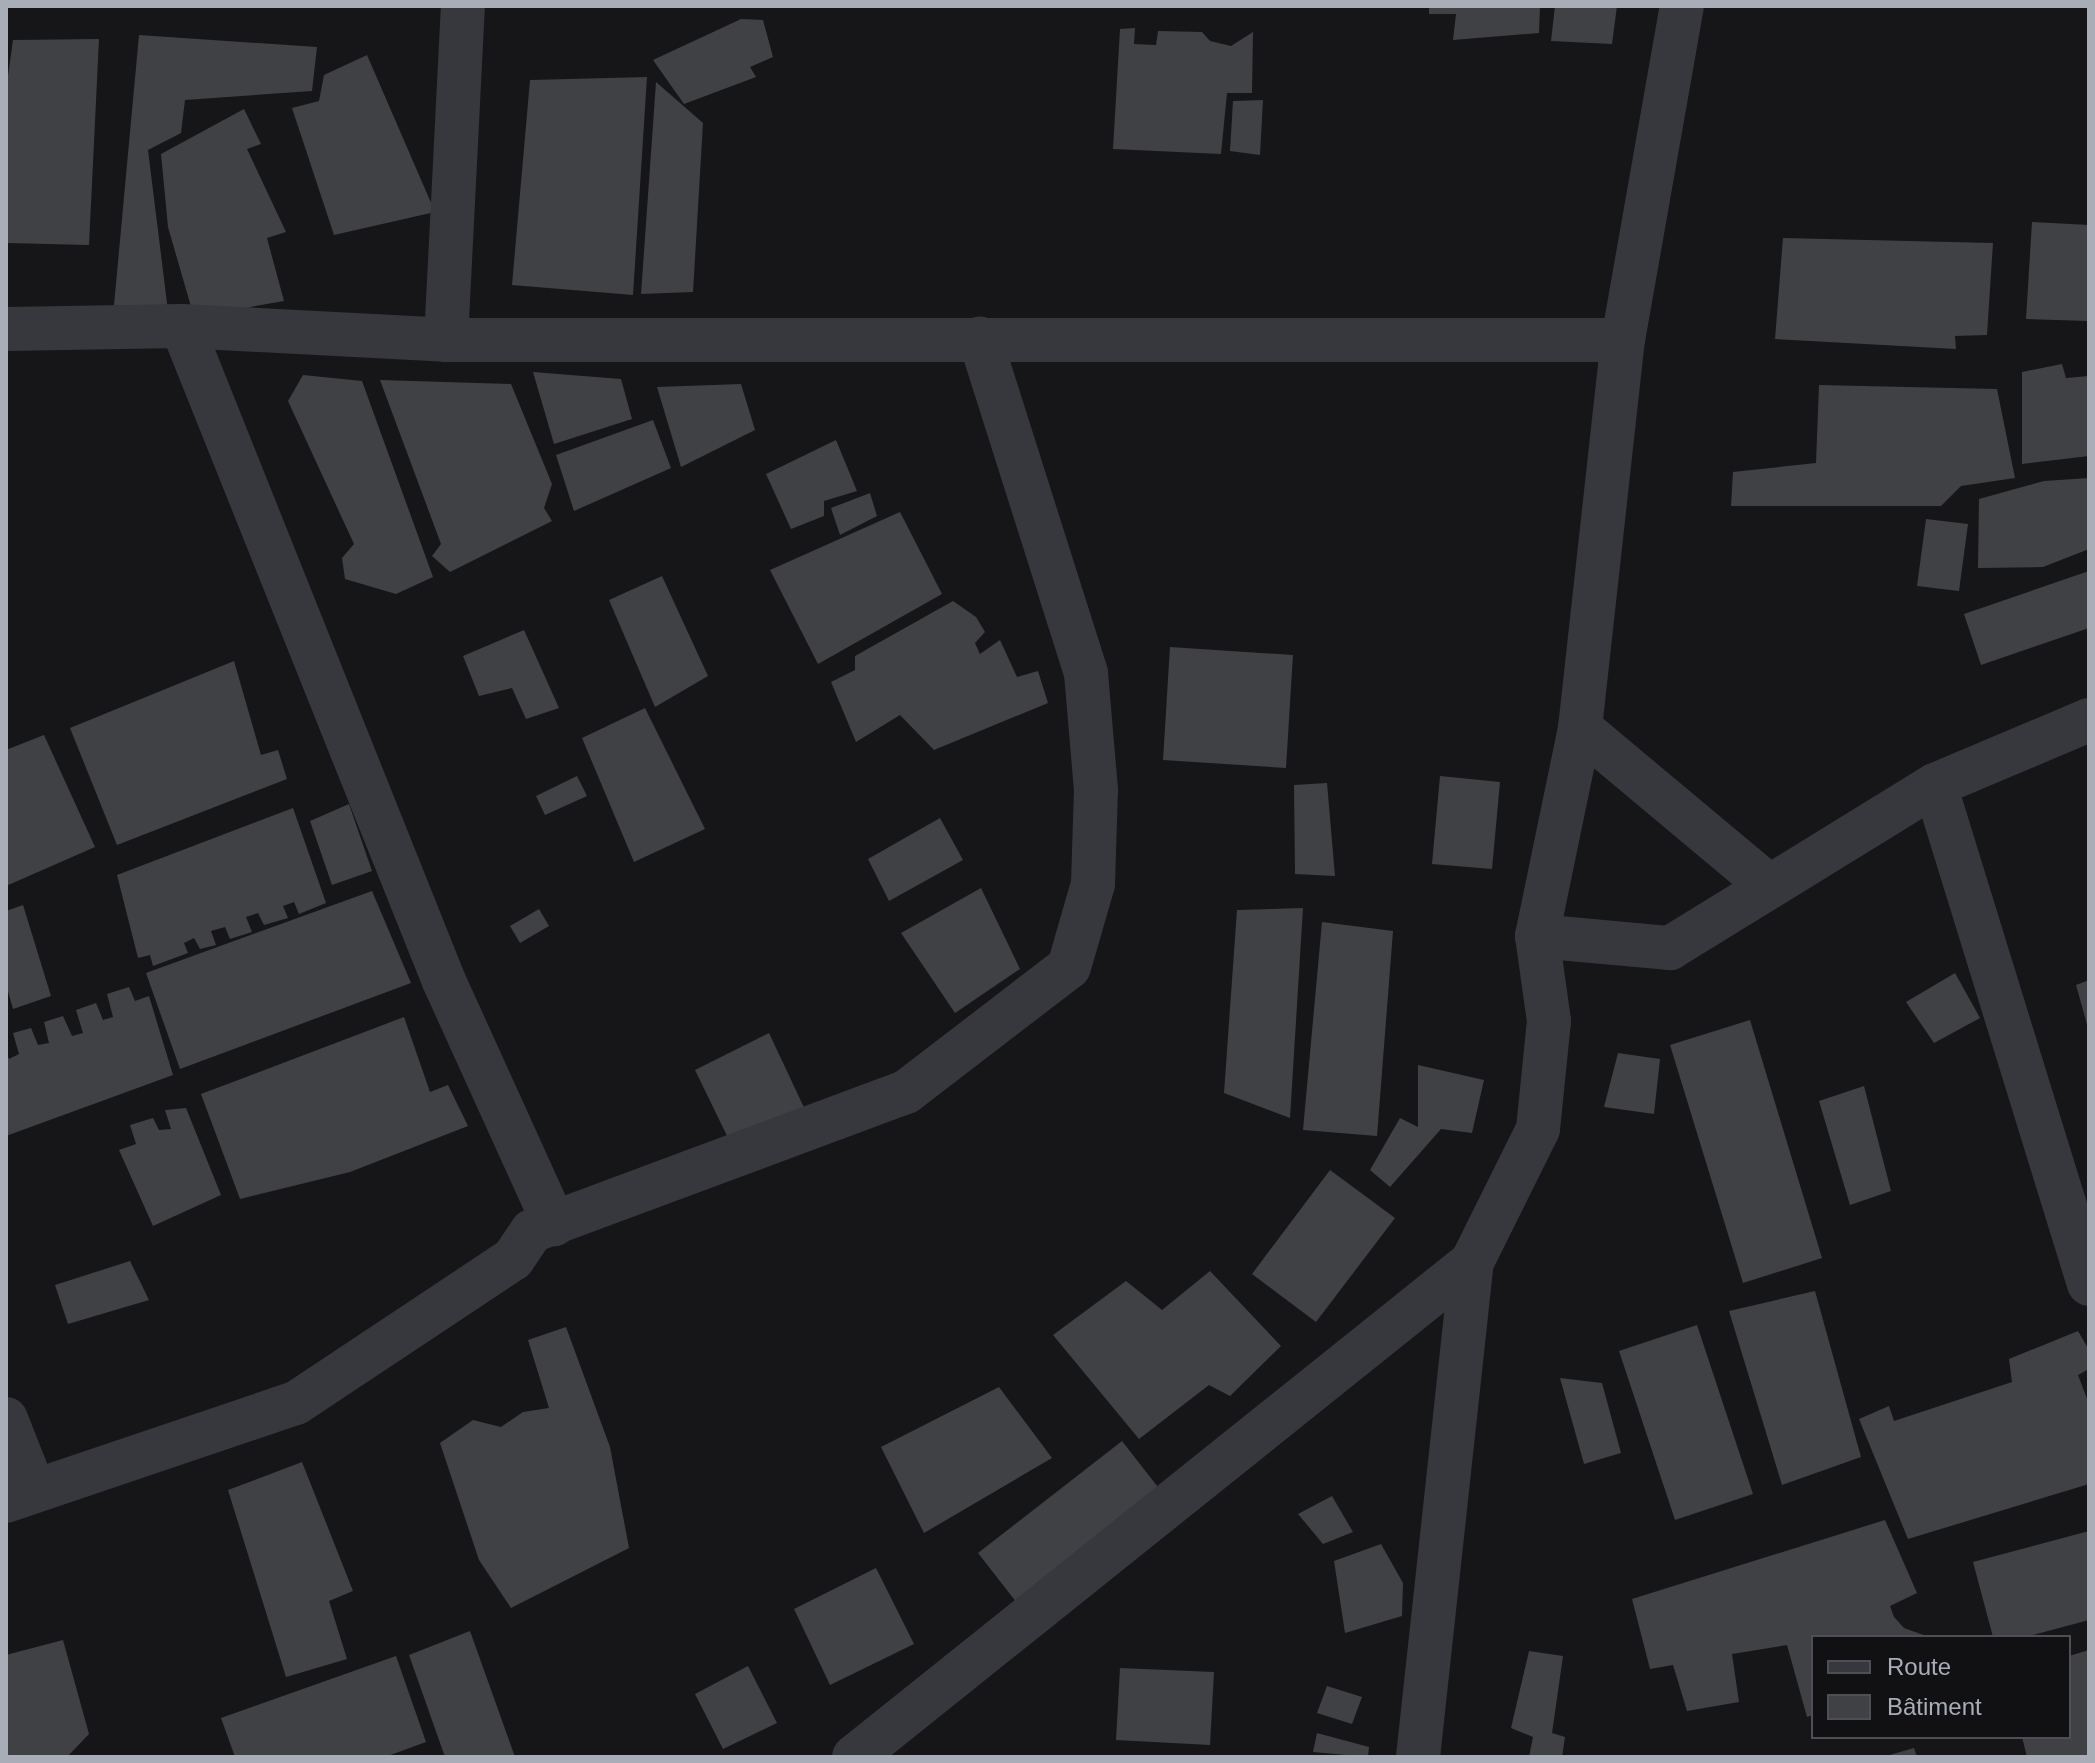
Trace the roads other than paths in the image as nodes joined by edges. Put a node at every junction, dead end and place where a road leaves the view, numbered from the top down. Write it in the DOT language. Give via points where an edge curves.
graph roads {
  1 [pos="463,6"];
  2 [pos="1682,6"];
  3 [pos="182,326"];
  4 [pos="6,329"];
  5 [pos="980,338"];
  6 [pos="446,340"];
  7 [pos="1623,340"];
  8 [pos="2089,720"];
  9 [pos="1580,728"];
  10 [pos="1935,785"];
  11 [pos="1769,886"];
  12 [pos="1537,936"];
  13 [pos="554,1224"];
  14 [pos="1472,1262"];
  15 [pos="2089,1284"];
  16 [pos="6,1419"];
  17 [pos="20,1495"];
  18 [pos="854,1757"];
  19 [pos="1418,1757"];
  1 -- 6 [label="street"];
  2 -- 7 [label="street"];
  3 -- 4 [label="street"];
  3 -- 6 [label="street"];
  3 -- 13 [label="street" via="444,981"];
  5 -- 6 [label="street"];
  5 -- 7 [label="street"];
  5 -- 13 [label="street" via="1086,673 1096,790 1093,884 1069,967 906,1092"];
  7 -- 9 [label="street"];
  8 -- 10 [label="street"];
  9 -- 11 [label="street"];
  9 -- 12 [label="street"];
  10 -- 11 [label="street"];
  10 -- 15 [label="street"];
  11 -- 12 [label="street" via="1670,948"];
  12 -- 14 [label="street" via="1549,1021 1538,1129"];
  13 -- 17 [label="street" via="532,1231 513,1259 296,1403"];
  14 -- 18 [label="street"];
  14 -- 19 [label="street"];
  16 -- 17 [label="street"];
}
